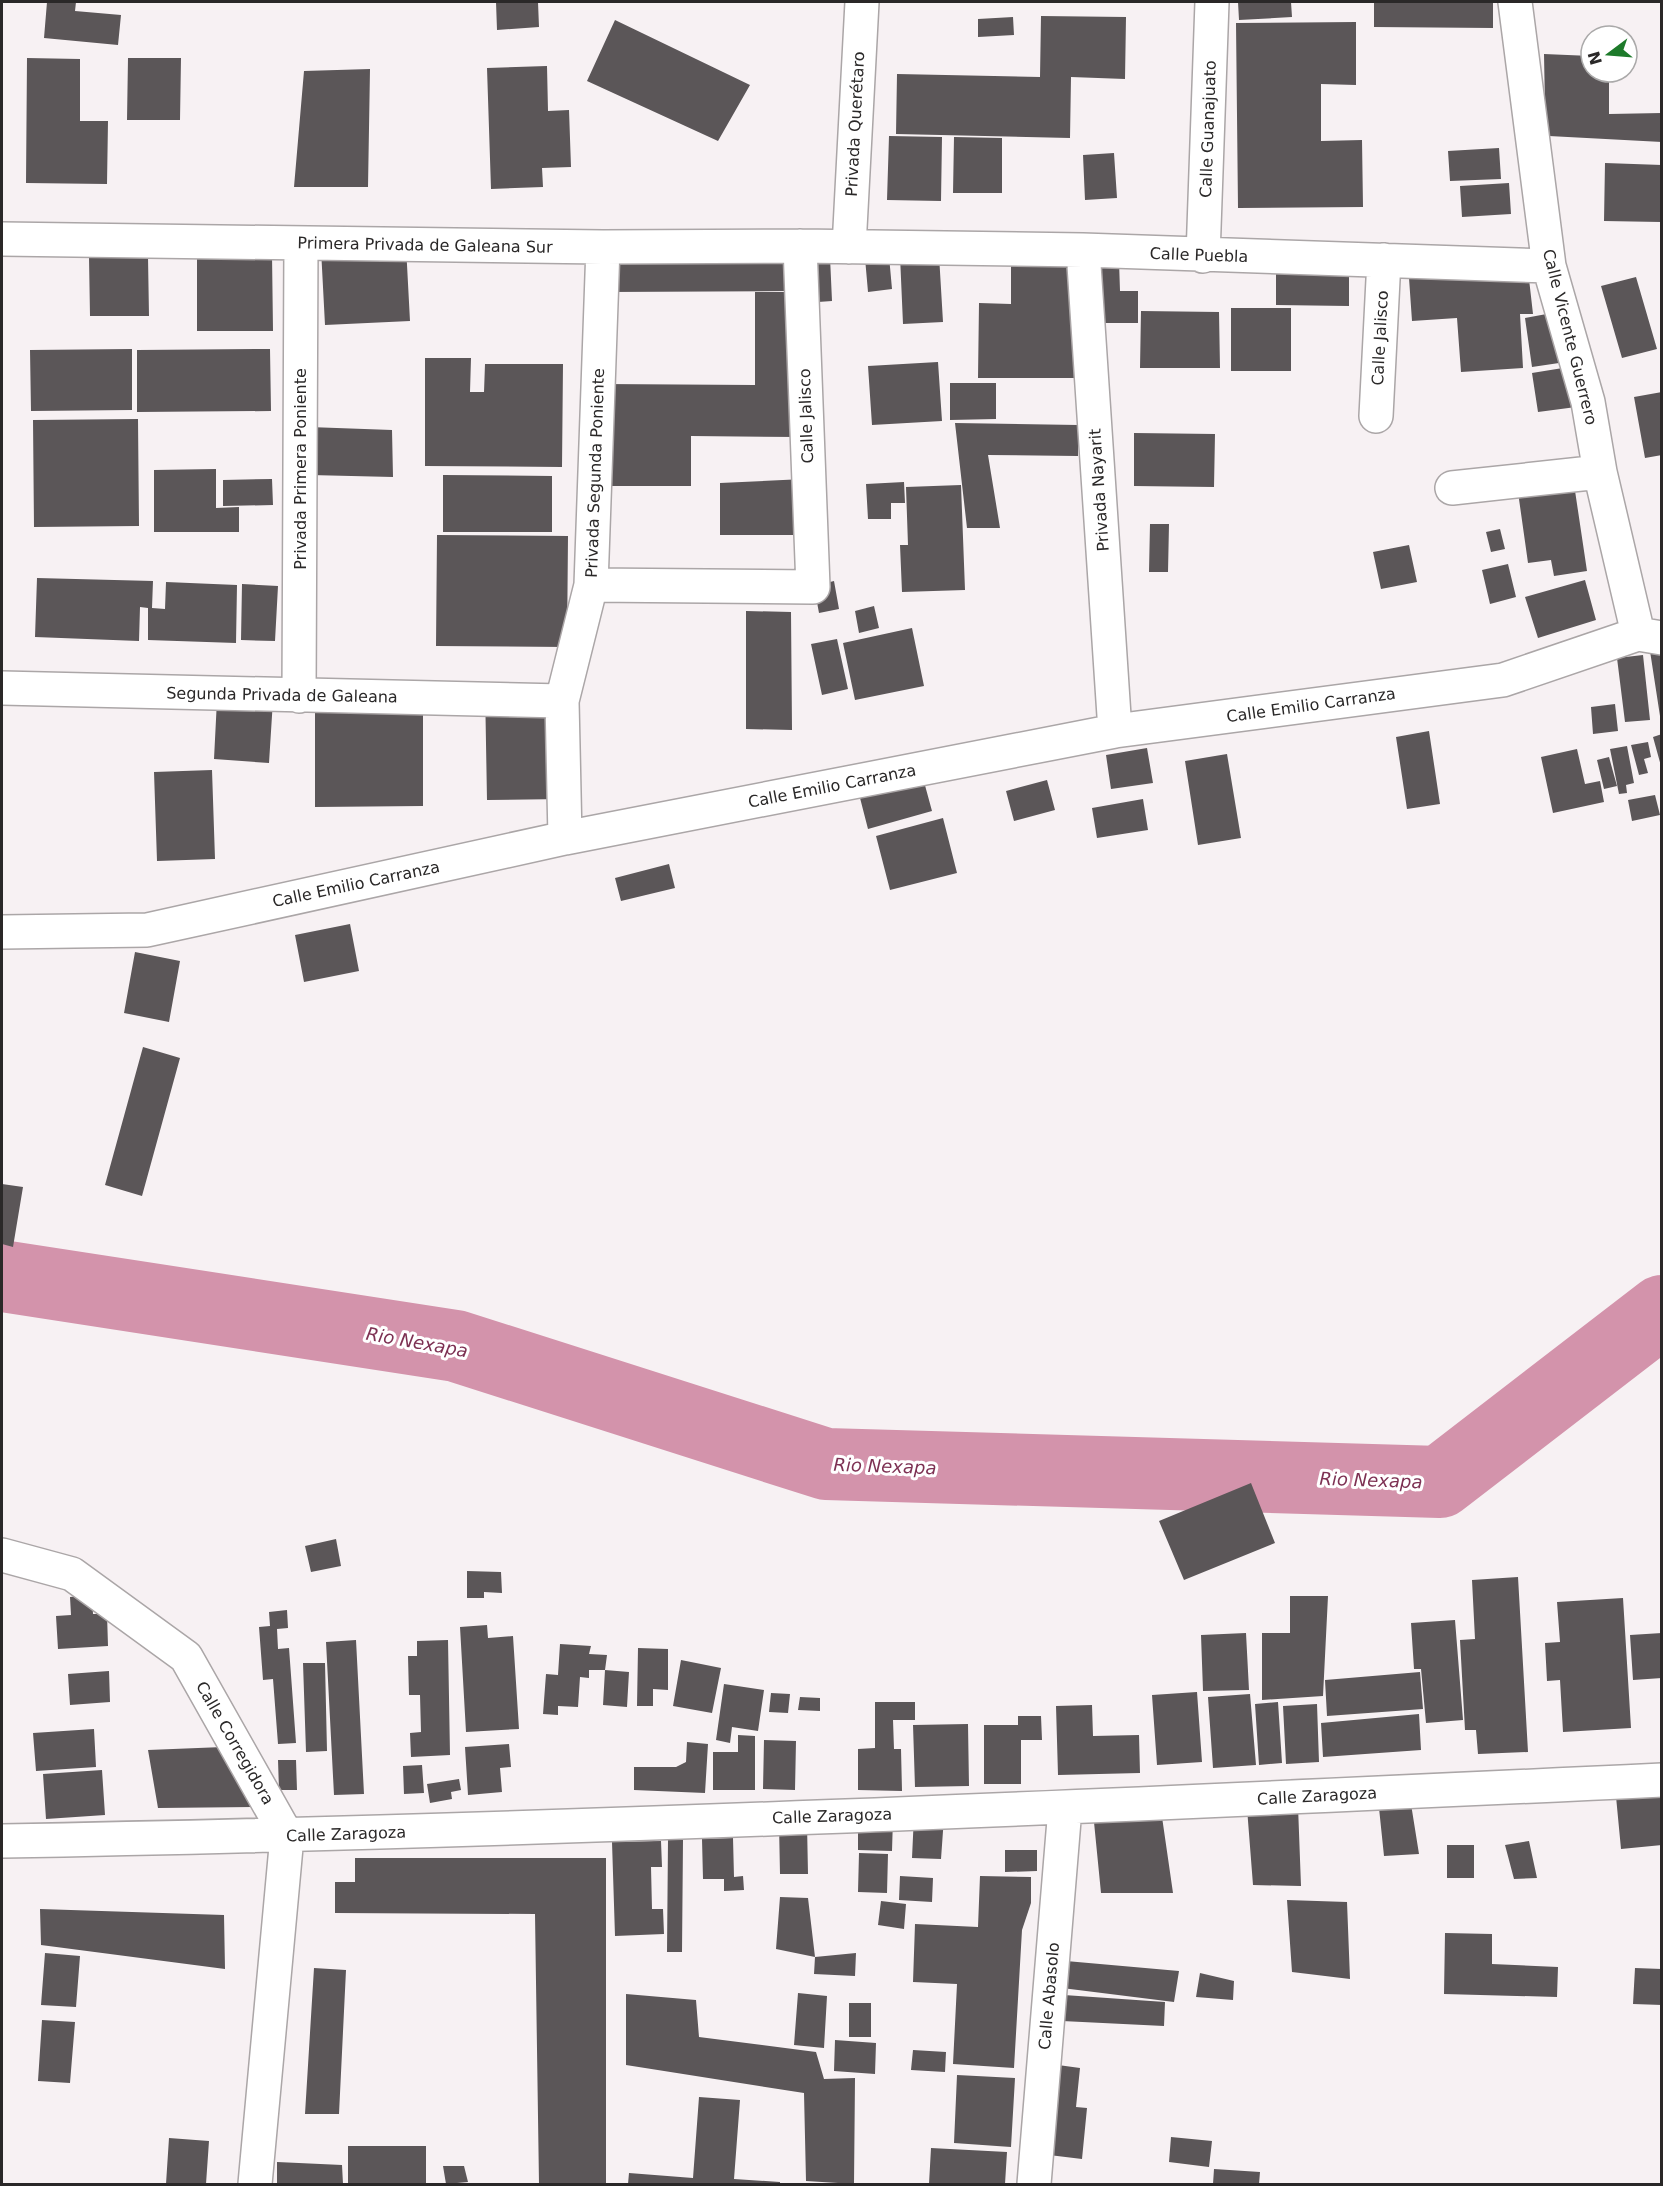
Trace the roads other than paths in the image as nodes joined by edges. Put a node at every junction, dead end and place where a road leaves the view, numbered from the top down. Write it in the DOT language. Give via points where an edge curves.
graph roads {
  1 [pos="862,2"];
  2 [pos="1212,2"];
  3 [pos="1515,2"];
  4 [pos="2,239"];
  5 [pos="301,243"];
  6 [pos="800,246"];
  7 [pos="849,246"];
  8 [pos="603,247"];
  9 [pos="1083,250"];
  10 [pos="1203,256"];
  11 [pos="1384,260"];
  12 [pos="1549,266"];
  13 [pos="1376,416"];
  14 [pos="1600,472"];
  15 [pos="1452,488"];
  16 [pos="591,585"];
  17 [pos="1650,636"];
  18 [pos="2,688"];
  19 [pos="299,696"];
  20 [pos="562,701"];
  21 [pos="1115,731"];
  22 [pos="565,838"];
  23 [pos="2,932"];
  24 [pos="2,1555"];
  25 [pos="1662,1780"];
  26 [pos="1065,1808"];
  27 [pos="287,1836"];
  28 [pos="2,1841"];
  29 [pos="255,2184"];
  30 [pos="1034,2184"];
  1 -- 7 [label="street, Privada Querétaro"];
  2 -- 10 [label="street, Calle Guanajuato"];
  3 -- 12 [label="street, Calle Vicente Guerrero"];
  4 -- 5 [label="street, Primera Privada de Galeana Sur"];
  5 -- 8 [label="street, Primera Privada de Galeana Sur"];
  5 -- 19 [label="street, Privada Primera Poniente"];
  6 -- 7 [label="street, Primera Privada de Galeana Sur"];
  6 -- 8 [label="street, Primera Privada de Galeana Sur"];
  6 -- 16 [label="street, Calle Jalisco" via="813,587"];
  7 -- 9 [label="street, Calle Puebla"];
  8 -- 16 [label="street, Privada Segunda Poniente"];
  9 -- 10 [label="street, Calle Puebla"];
  9 -- 21 [label="street, Privada Nayarit"];
  10 -- 11 [label="street, Calle Puebla"];
  11 -- 12 [label="street, Calle Puebla"];
  11 -- 13 [label="street, Calle Jalisco"];
  12 -- 14 [label="street, Calle Vicente Guerrero" via="1588,402"];
  14 -- 15 [label="street"];
  14 -- 17 [label="street, Calle Vicente Guerrero"];
  16 -- 20 [label="street, Privada Segunda Poniente"];
  17 -- 21 [label="street, Calle Emilio Carranza" via="1503,680"];
  18 -- 19 [label="street, Segunda Privada de Galeana"];
  19 -- 20 [label="street, Segunda Privada de Galeana"];
  20 -- 22 [label="street, Privada Segunda Poniente"];
  21 -- 22 [label="street, Calle Emilio Carranza"];
  22 -- 23 [label="street, Calle Emilio Carranza" via="147,930"];
  24 -- 27 [label="street, Calle Corregidora" via="72,1574 186,1657"];
  25 -- 26 [label="street, Calle Zaragoza"];
  26 -- 27 [label="street, Calle Zaragoza"];
  26 -- 30 [label="street, Calle Abasolo"];
  27 -- 28 [label="street, Calle Zaragoza"];
  27 -- 29 [label="street"];
}
